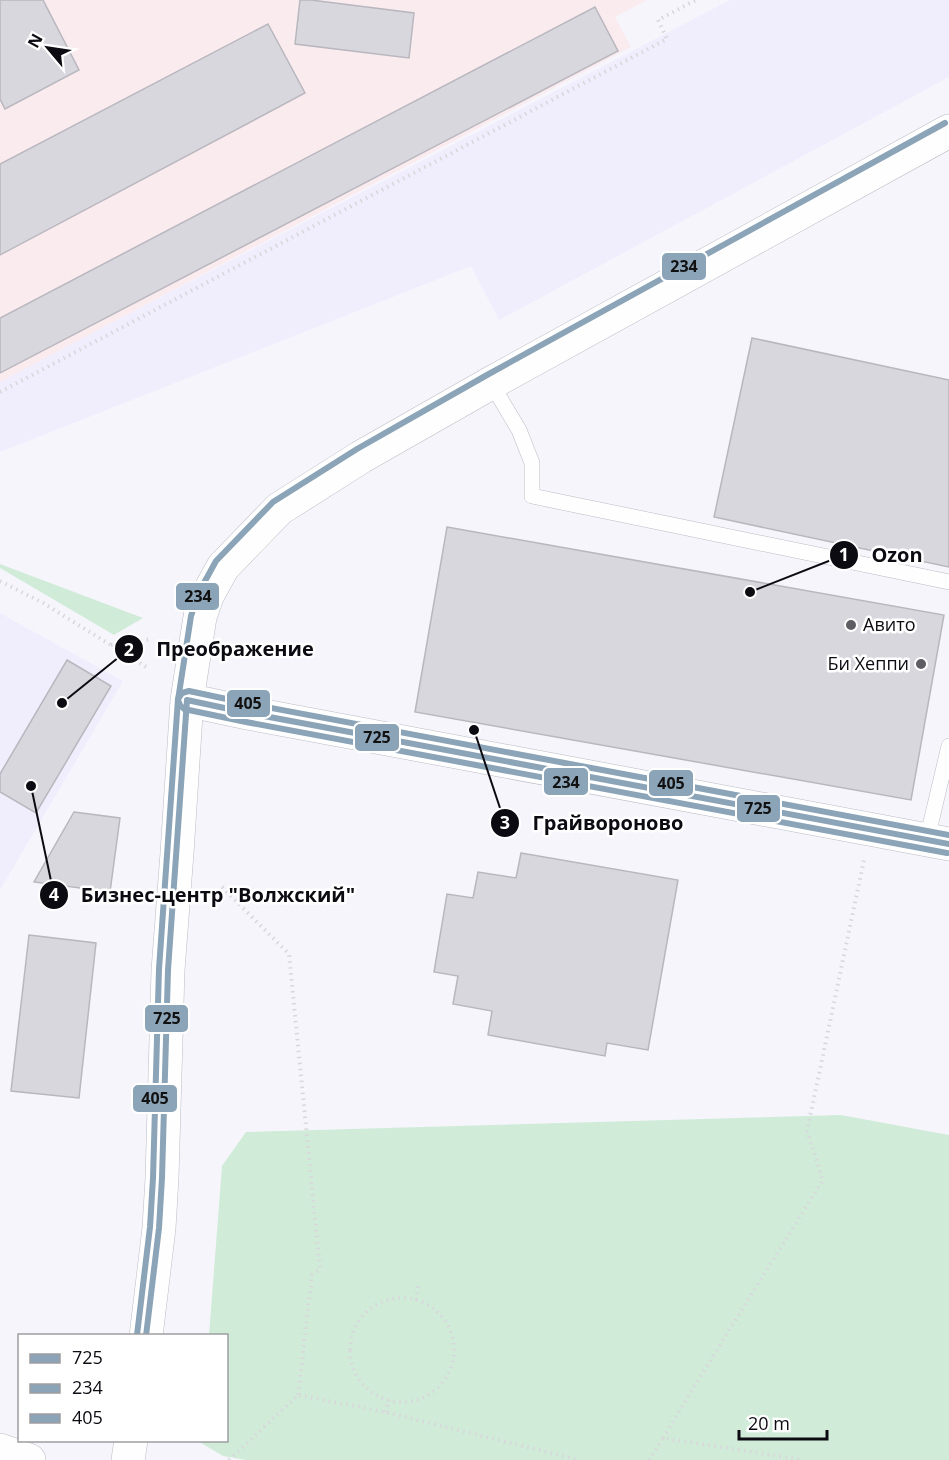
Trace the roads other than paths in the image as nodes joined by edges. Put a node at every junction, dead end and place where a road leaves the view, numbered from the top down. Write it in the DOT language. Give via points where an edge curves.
graph roads {
  1 [pos="949,131"];
  2 [pos="491,383"];
  3 [pos="949,582"];
  4 [pos="187,700"];
  5 [pos="949,746"];
  6 [pos="938,841"];
  7 [pos="146,1334"];
  8 [pos="131,1442"];
  9 [pos="0,1450"];
  10 [pos="29,1460"];
  11 [pos="128,1460"];
  1 -- 2 [label="street"];
  2 -- 3 [label="lane" via="519,430 532,463 532,496"];
  2 -- 4 [label="street" via="279,509 223,567 200,617"];
  4 -- 6 [label="street"];
  4 -- 7 [label="street" via="168,970 162,1188"];
  5 -- 6 [label="lane"];
  8 -- 11 [label="street"];
  9 -- 10 [label="street"];
}
